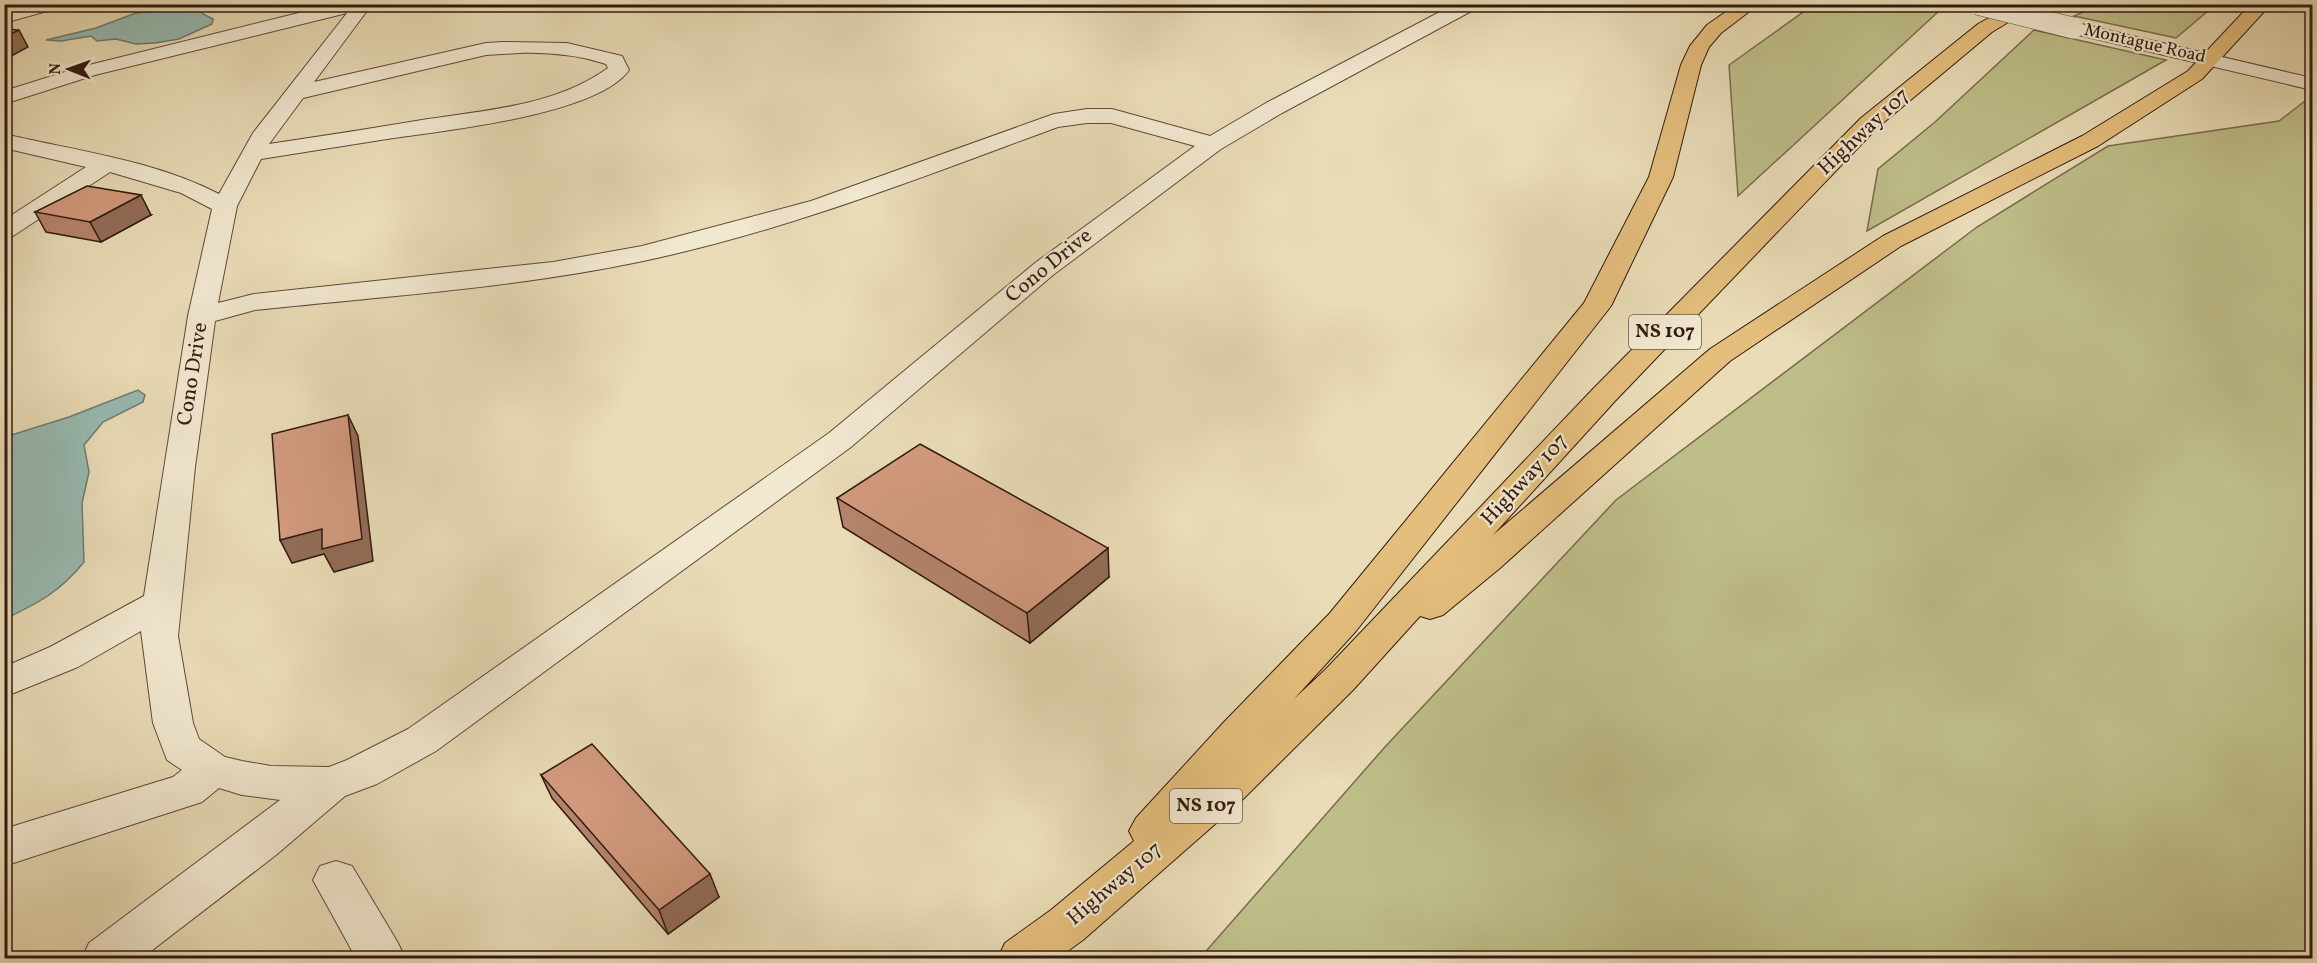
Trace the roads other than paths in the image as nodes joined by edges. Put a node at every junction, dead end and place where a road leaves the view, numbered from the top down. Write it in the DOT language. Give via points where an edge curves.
graph roads {
  1 [pos="17,4"];
  2 [pos="51,4"];
  3 [pos="362,4"];
  4 [pos="1470,4"];
  5 [pos="1750,4"];
  6 [pos="1977,4"];
  7 [pos="2029,4"];
  8 [pos="2262,4"];
  9 [pos="4,10"];
  10 [pos="4,17"];
  11 [pos="2208,59"];
  12 [pos="2313,84"];
  13 [pos="295,93"];
  14 [pos="4,98"];
  15 [pos="4,141"];
  16 [pos="1213,144"];
  17 [pos="252,154"];
  18 [pos="108,163"];
  19 [pos="225,206"];
  20 [pos="4,231"];
  21 [pos="202,316"];
  22 [pos="161,603"];
  23 [pos="1339,680"];
  24 [pos="4,682"];
  25 [pos="213,770"];
  26 [pos="330,783"];
  27 [pos="4,848"];
  28 [pos="336,880"];
  29 [pos="1067,925"];
  30 [pos="106,958"];
  31 [pos="381,958"];
  32 [pos="1022,958"];
  1 -- 9 [label="street"];
  2 -- 10 [label="street"];
  3 -- 13 [label="street, Cono Drive"];
  3 -- 14 [label="street" via="88,71"];
  4 -- 16 [label="street, Cono Drive"];
  5 -- 29 [label="highway" via="1714,29 1690,65 1661,177 1598,306 1343,622"];
  6 -- 11 [label="street, Montague Road, bridge"];
  7 -- 23 [label="highway, Highway 107 / NS 107" via="1985,28 1869,123 1604,394"];
  8 -- 11 [label="highway"];
  11 -- 12 [label="street, Montague Road"];
  11 -- 23 [label="highway" via="2195,75 2090,141 1892,241 1720,355 1487,560"];
  13 -- 17 [label="street, Cono Drive"];
  13 -- 17 [label="street" via="504,47 572,49 615,60 619,70 608,81 588,90 520,111"];
  15 -- 18 [label="street"];
  16 -- 21 [label="street" via="1112,116 1054,121 820,206 644,253 553,270 255,302"];
  16 -- 26 [label="street, Cono Drive" via="1044,268 840,440 422,740 362,772"];
  17 -- 19 [label="street, Cono Drive"];
  18 -- 19 [label="street" via="190,188"];
  18 -- 20 [label="street"];
  19 -- 21 [label="street, Cono Drive"];
  21 -- 22 [label="street, Cono Drive"];
  22 -- 24 [label="street" via="64,657"];
  22 -- 25 [label="street, Cono Drive" via="159,636 173,723 183,749"];
  23 -- 29 [label="highway, Highway 107 / NS 107" via="1224,791"];
  25 -- 26 [label="street, Cono Drive" via="271,783"];
  25 -- 27 [label="street" via="187,790"];
  26 -- 30 [label="street" via="260,842"];
  28 -- 31 [label="street"];
  29 -- 32 [label="highway, Highway 107 / NS 107"];
}
